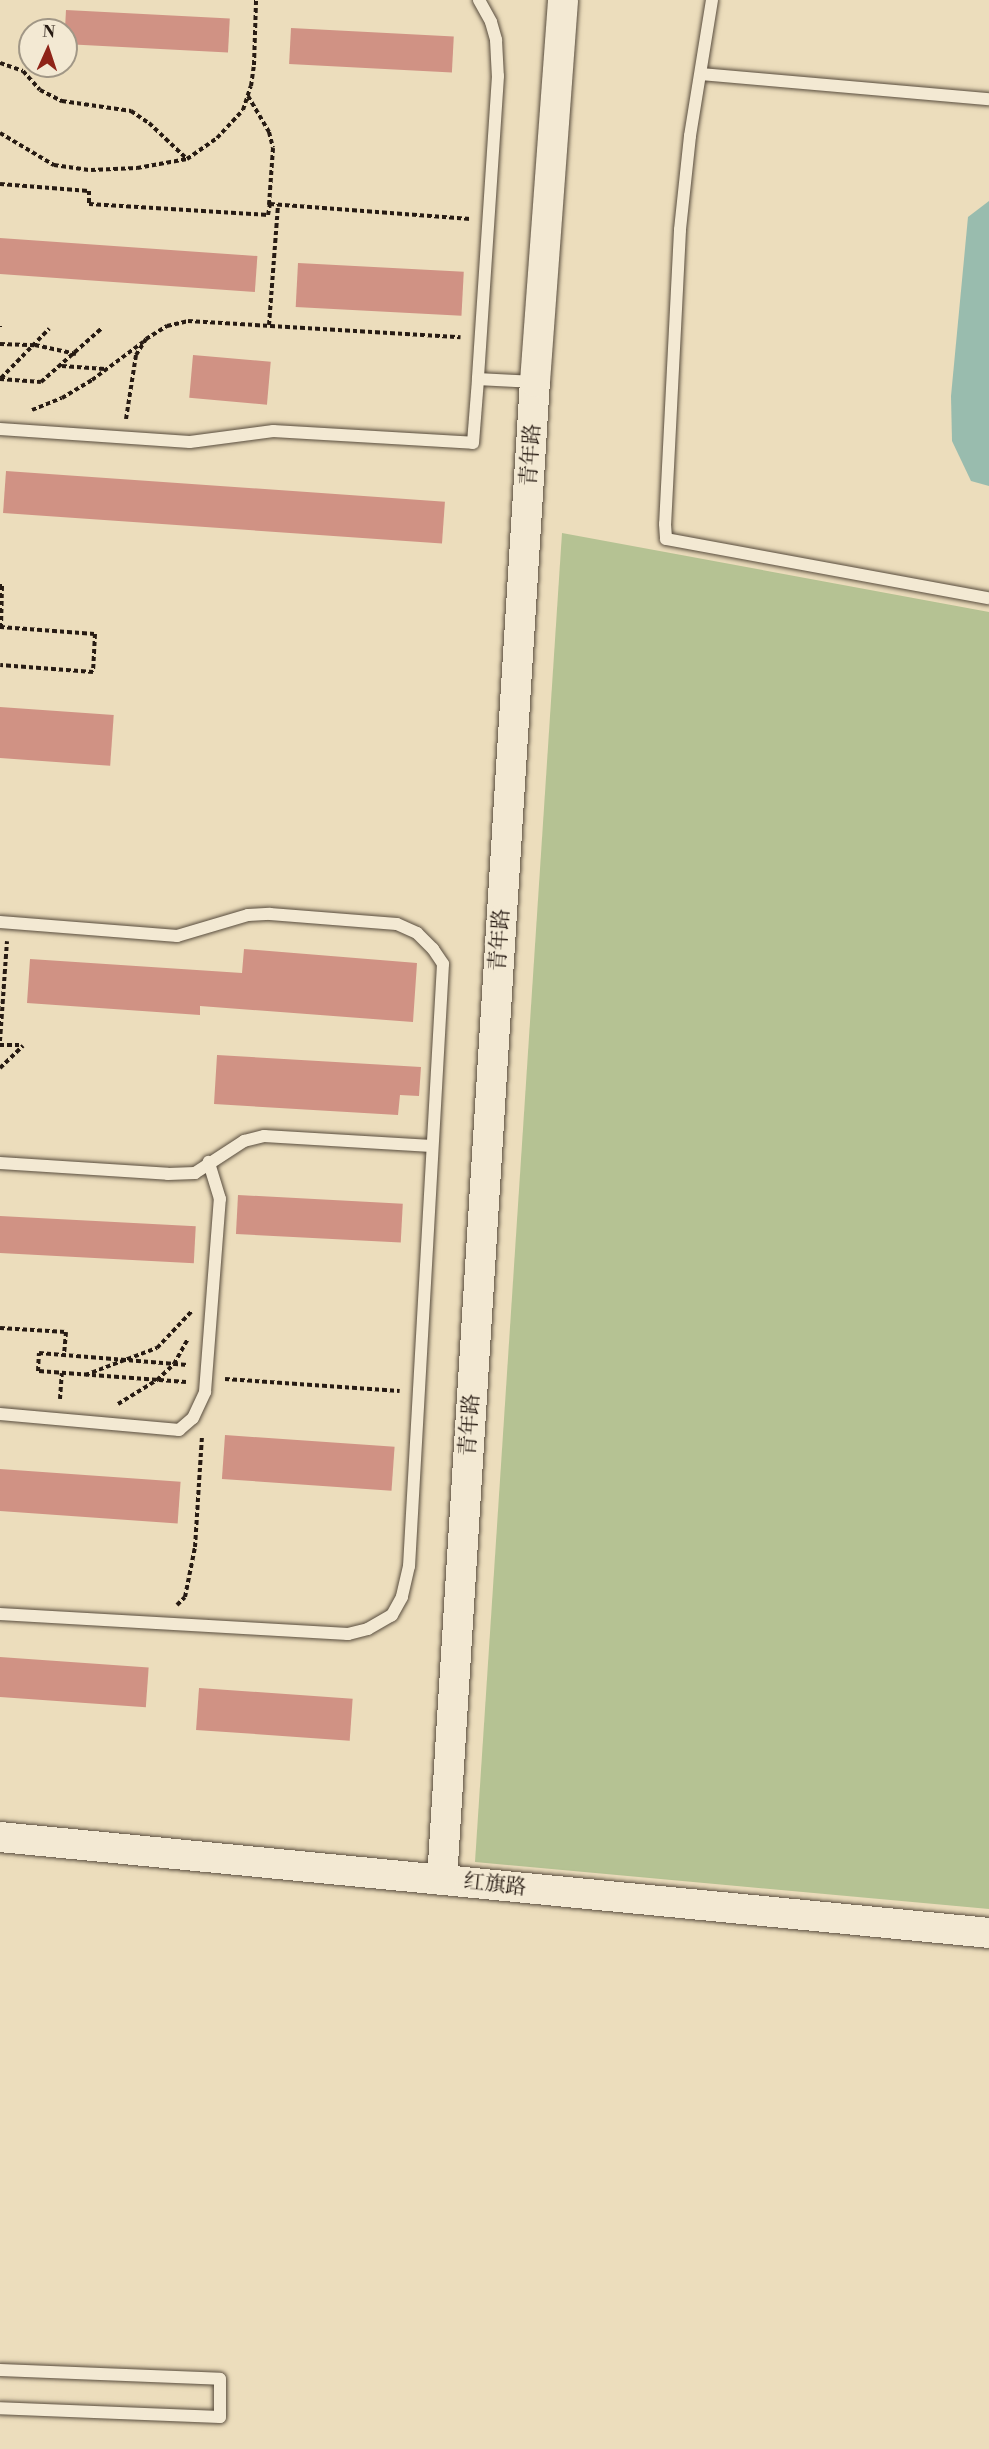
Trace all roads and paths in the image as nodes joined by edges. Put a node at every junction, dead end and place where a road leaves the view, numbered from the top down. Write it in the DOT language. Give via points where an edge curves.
graph roads {
  1 [pos="256,0"];
  2 [pos="479,0"];
  3 [pos="563,0"];
  4 [pos="712,0"];
  5 [pos="0,63"];
  6 [pos="701,74"];
  7 [pos="248,96"];
  8 [pos="989,99"];
  9 [pos="0,133"];
  10 [pos="187,159"];
  11 [pos="0,184"];
  12 [pos="278,204"];
  13 [pos="268,215"];
  14 [pos="489,220"];
  15 [pos="268,325"];
  16 [pos="101,329"];
  17 [pos="49,330"];
  18 [pos="146,339"];
  19 [pos="481,339"];
  20 [pos="0,344"];
  21 [pos="35,345"];
  22 [pos="76,354"];
  23 [pos="61,366"];
  24 [pos="106,369"];
  25 [pos="0,379"];
  26 [pos="478,379"];
  27 [pos="535,382"];
  28 [pos="30,411"];
  29 [pos="0,429"];
  30 [pos="124,437"];
  31 [pos="0,586"];
  32 [pos="989,598"];
  33 [pos="0,627"];
  34 [pos="0,665"];
  35 [pos="4,922"];
  36 [pos="0,1043"];
  37 [pos="0,1068"];
  38 [pos="432,1146"];
  39 [pos="209,1162"];
  40 [pos="0,1163"];
  41 [pos="193,1310"];
  42 [pos="0,1328"];
  43 [pos="193,1329"];
  44 [pos="64,1356"];
  45 [pos="128,1360"];
  46 [pos="174,1364"];
  47 [pos="62,1373"];
  48 [pos="85,1375"];
  49 [pos="157,1380"];
  50 [pos="206,1380"];
  51 [pos="418,1392"];
  52 [pos="0,1414"];
  53 [pos="59,1419"];
  54 [pos="72,1420"];
  55 [pos="0,1614"];
  56 [pos="161,1624"];
  57 [pos="0,1837"];
  58 [pos="442,1880"];
  59 [pos="989,1933"];
  60 [pos="0,2370"];
  61 [pos="0,2408"];
  1 -- 7 [label="path" via="255,65"];
  2 -- 14 [label="lane" via="496,40 498,76"];
  3 -- 27 [label="street, 青年路"];
  4 -- 6 [label="lane"];
  5 -- 10 [label="path" via="23,71 40,90 62,101 131,111"];
  6 -- 8 [label="lane"];
  6 -- 32 [label="lane" via="680,230 666,539"];
  7 -- 10 [label="path" via="243,110 217,138"];
  7 -- 13 [label="path" via="269,132 273,148"];
  9 -- 10 [label="path" via="54,165 82,169 137,168"];
  11 -- 13 [label="path" via="89,191 89,204"];
  12 -- 13 [label="path" via="270,204"];
  12 -- 14 [label="path"];
  12 -- 15 [label="path"];
  14 -- 19 [label="lane"];
  15 -- 18 [label="path" via="188,321 166,326"];
  15 -- 19 [label="path"];
  16 -- 22 [label="path"];
  17 -- 21 [label="path"];
  18 -- 24 [label="path"];
  18 -- 30 [label="path" via="132,371"];
  19 -- 26 [label="lane"];
  20 -- 21 [label="path"];
  21 -- 22 [label="path"];
  21 -- 25 [label="path"];
  22 -- 23 [label="path"];
  23 -- 24 [label="path"];
  23 -- 25 [label="path" via="41,382"];
  24 -- 28 [label="path" via="62,398"];
  26 -- 27 [label="lane"];
  26 -- 30 [label="lane" via="473,443 273,431 190,442"];
  27 -- 58 [label="street, 青年路"];
  29 -- 30 [label="lane"];
  31 -- 33 [label="path"];
  33 -- 34 [label="path" via="95,634 93,672"];
  35 -- 36 [label="path"];
  35 -- 38 [label="lane" via="177,936 248,915 270,914 397,924 417,933 443,964"];
  36 -- 37 [label="path" via="23,1046"];
  38 -- 39 [label="lane" via="264,1136 244,1141"];
  38 -- 51 [label="lane"];
  39 -- 40 [label="lane" via="195,1173 168,1174"];
  39 -- 50 [label="lane" via="220,1199"];
  41 -- 45 [label="path" via="156,1348"];
  42 -- 44 [label="path" via="66,1332"];
  43 -- 46 [label="path"];
  44 -- 45 [label="path"];
  44 -- 47 [label="path" via="39,1353 38,1371"];
  45 -- 46 [label="path"];
  45 -- 48 [label="path"];
  46 -- 49 [label="path"];
  46 -- 50 [label="path"];
  47 -- 48 [label="path"];
  47 -- 53 [label="path"];
  48 -- 49 [label="path"];
  49 -- 50 [label="path"];
  49 -- 54 [label="path" via="112,1407"];
  50 -- 51 [label="path"];
  50 -- 54 [label="lane" via="193,1418 179,1430"];
  50 -- 56 [label="path" via="190,1575 185,1597"];
  51 -- 56 [label="lane" via="409,1566 402,1597 392,1615 368,1629 348,1634"];
  52 -- 53 [label="lane"];
  53 -- 54 [label="lane"];
  55 -- 56 [label="lane"];
  57 -- 58 [label="street, 红旗路"];
  58 -- 59 [label="street, 红旗路"];
  60 -- 61 [label="lane" via="220,2379 220,2417"];
}
